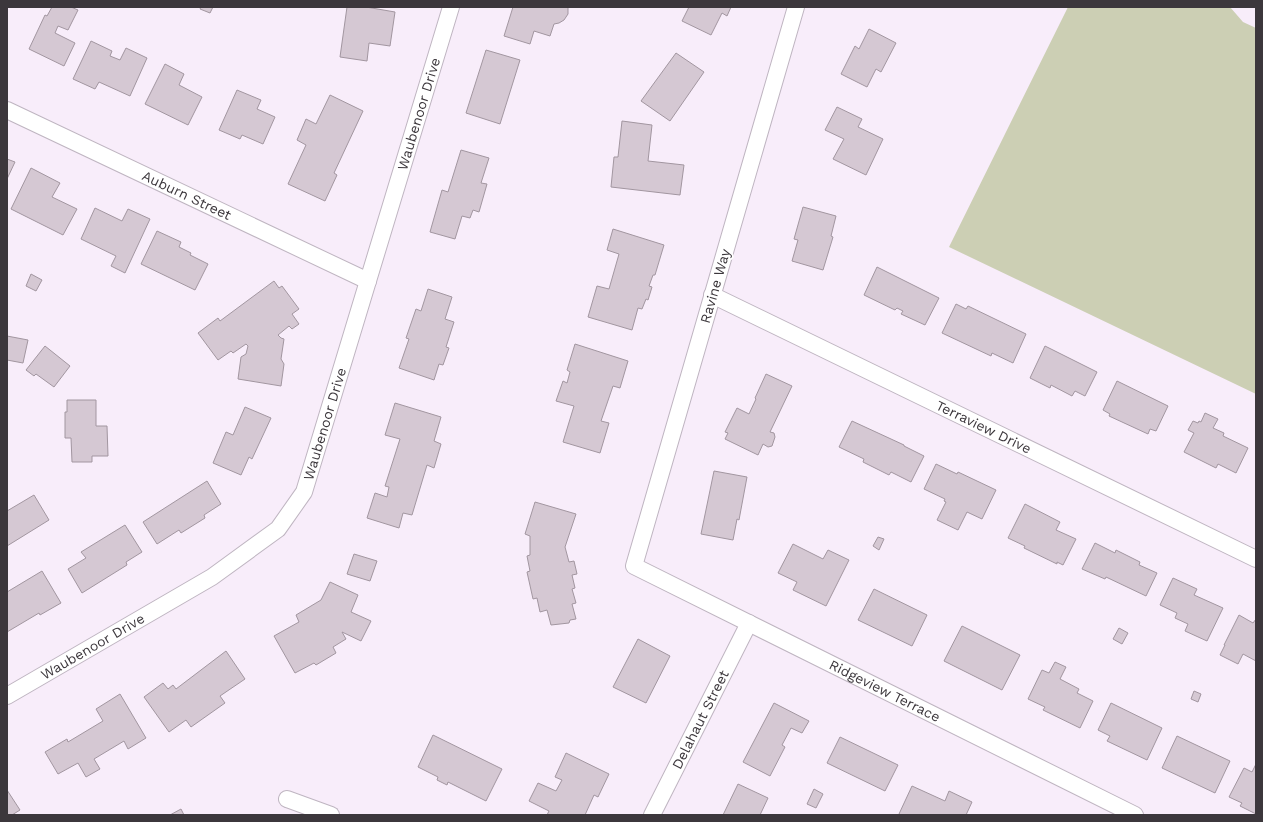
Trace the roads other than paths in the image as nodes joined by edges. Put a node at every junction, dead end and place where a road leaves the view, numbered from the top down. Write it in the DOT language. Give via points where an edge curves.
graph roads {
  1 [pos="451,7"];
  2 [pos="796,7"];
  3 [pos="7,110"];
  4 [pos="368,281"];
  5 [pos="712,295"];
  6 [pos="1256,559"];
  7 [pos="634,566"];
  8 [pos="749,623"];
  9 [pos="7,696"];
  10 [pos="286,799"];
  11 [pos="331,815"];
  12 [pos="652,815"];
  13 [pos="1135,815"];
  1 -- 4 [label="street, Waubenoor Drive"];
  2 -- 5 [label="street, Ravine Way"];
  3 -- 4 [label="street, Auburn Street"];
  4 -- 9 [label="street, Waubenoor Drive" via="304,492 278,529 212,577"];
  5 -- 6 [label="street, Terraview Drive"];
  5 -- 7 [label="street, Ravine Way"];
  7 -- 8 [label="street, Ridgeview Terrace"];
  8 -- 12 [label="street, Delahaut Street"];
  8 -- 13 [label="street, Ridgeview Terrace"];
  10 -- 11 [label="street"];
}
